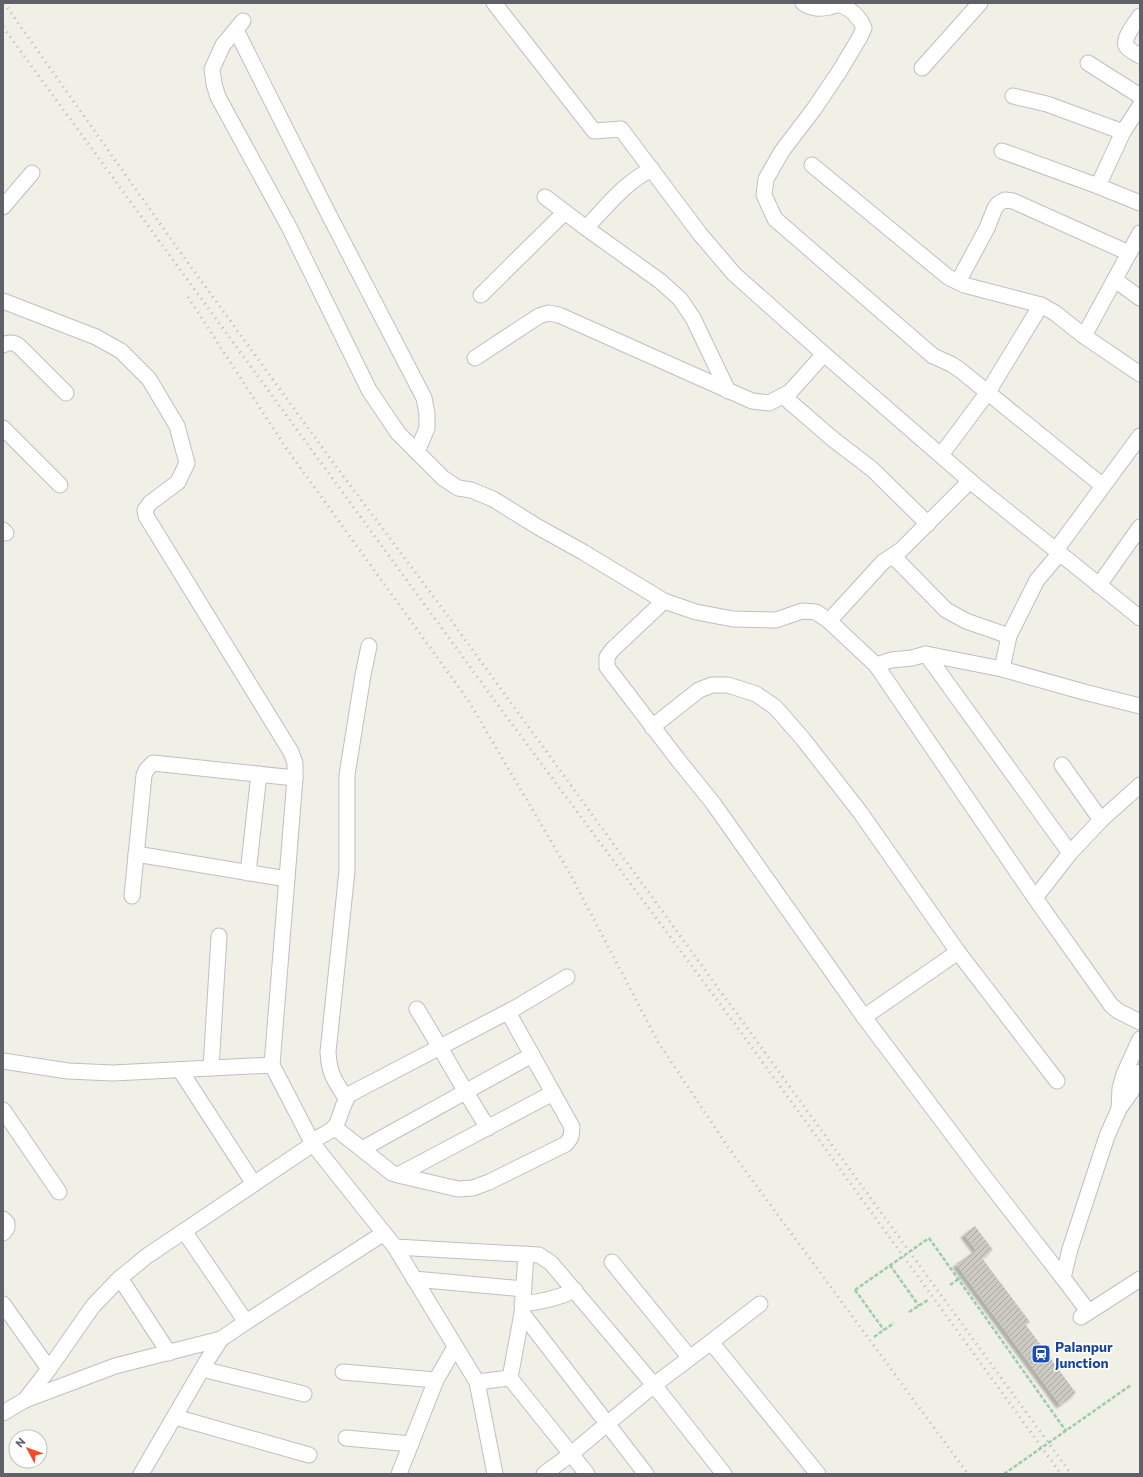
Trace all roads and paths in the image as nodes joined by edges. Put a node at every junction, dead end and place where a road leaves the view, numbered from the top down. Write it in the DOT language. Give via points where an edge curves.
graph roads {
  1 [pos="494,3"];
  2 [pos="803,3"];
  3 [pos="980,3"];
  4 [pos="1140,16"];
  5 [pos="1140,56"];
  6 [pos="1088,63"];
  7 [pos="922,68"];
  8 [pos="1013,96"];
  9 [pos="1140,96"];
  10 [pos="1140,106"];
  11 [pos="1122,132"];
  12 [pos="1002,151"];
  13 [pos="812,165"];
  14 [pos="652,169"];
  15 [pos="32,173"];
  16 [pos="1098,186"];
  17 [pos="545,197"];
  18 [pos="1140,203"];
  19 [pos="3,207"];
  20 [pos="565,212"];
  21 [pos="586,228"];
  22 [pos="1136,245"];
  23 [pos="1115,280"];
  24 [pos="958,282"];
  25 [pos="481,295"];
  26 [pos="1140,298"];
  27 [pos="3,301"];
  28 [pos="1041,305"];
  29 [pos="1084,336"];
  30 [pos="3,345"];
  31 [pos="824,354"];
  32 [pos="475,358"];
  33 [pos="1138,368"];
  34 [pos="728,391"];
  35 [pos="988,392"];
  36 [pos="66,393"];
  37 [pos="783,396"];
  38 [pos="3,428"];
  39 [pos="1140,436"];
  40 [pos="417,452"];
  41 [pos="941,455"];
  42 [pos="970,480"];
  43 [pos="60,485"];
  44 [pos="1103,486"];
  45 [pos="928,524"];
  46 [pos="1140,527"];
  47 [pos="1058,551"];
  48 [pos="893,556"];
  49 [pos="1099,585"];
  50 [pos="664,600"];
  51 [pos="1139,614"];
  52 [pos="829,622"];
  53 [pos="1009,636"];
  54 [pos="369,646"];
  55 [pos="926,654"];
  56 [pos="876,664"];
  57 [pos="1002,669"];
  58 [pos="1140,706"];
  59 [pos="652,727"];
  60 [pos="1062,765"];
  61 [pos="259,774"];
  62 [pos="295,778"];
  63 [pos="1140,785"];
  64 [pos="1101,820"];
  65 [pos="1070,853"];
  66 [pos="136,854"];
  67 [pos="248,873"];
  68 [pos="287,879"];
  69 [pos="132,896"];
  70 [pos="1035,898"];
  71 [pos="219,936"];
  72 [pos="958,952"];
  73 [pos="567,977"];
  74 [pos="417,1009"];
  75 [pos="508,1012"];
  76 [pos="864,1017"];
  77 [pos="1140,1022"];
  78 [pos="1140,1040"];
  79 [pos="441,1047"];
  80 [pos="532,1055"];
  81 [pos="3,1061"];
  82 [pos="272,1065"];
  83 [pos="212,1068"];
  84 [pos="180,1070"];
  85 [pos="1140,1072"];
  86 [pos="1057,1081"];
  87 [pos="465,1092"];
  88 [pos="553,1093"];
  89 [pos="346,1098"];
  90 [pos="1119,1109"];
  91 [pos="3,1110"];
  92 [pos="334,1127"];
  93 [pos="488,1128"];
  94 [pos="313,1142"];
  95 [pos="362,1149"];
  96 [pos="398,1175"];
  97 [pos="254,1184"];
  98 [pos="59,1192"];
  99 [pos="3,1219"];
  100 [pos="184,1231"];
  101 [pos="3,1233"];
  102 [pos="384,1233"];
  103 [pos="395,1247"];
  104 [pos="526,1254"];
  105 [pos="612,1262"];
  106 [pos="890,1264"];
  107 [pos="964,1275"];
  108 [pos="120,1278"];
  109 [pos="1063,1278"];
  110 [pos="414,1279"];
  111 [pos="959,1279"];
  112 [pos="1139,1282"];
  113 [pos="950,1285"];
  114 [pos="574,1290"];
  115 [pos="928,1300"];
  116 [pos="523,1302"];
  117 [pos="3,1304"];
  118 [pos="760,1304"];
  119 [pos="919,1306"];
  120 [pos="910,1312"];
  121 [pos="246,1322"];
  122 [pos="894,1323"];
  123 [pos="884,1330"];
  124 [pos="874,1336"];
  125 [pos="222,1339"];
  126 [pos="711,1342"];
  127 [pos="455,1347"];
  128 [pos="169,1353"];
  129 [pos="690,1358"];
  130 [pos="49,1369"];
  131 [pos="202,1369"];
  132 [pos="343,1372"];
  133 [pos="510,1378"];
  134 [pos="436,1380"];
  135 [pos="477,1382"];
  136 [pos="654,1385"];
  137 [pos="1131,1385"];
  138 [pos="304,1394"];
  139 [pos="25,1400"];
  140 [pos="3,1413"];
  141 [pos="174,1417"];
  142 [pos="607,1424"];
  143 [pos="1066,1431"];
  144 [pos="346,1438"];
  145 [pos="411,1444"];
  146 [pos="571,1454"];
  147 [pos="309,1455"];
  148 [pos="815,1473"];
  149 [pos="141,1474"];
  150 [pos="399,1474"];
  151 [pos="495,1474"];
  152 [pos="544,1474"];
  153 [pos="587,1474"];
  154 [pos="646,1474"];
  155 [pos="724,1474"];
  156 [pos="1004,1474"];
  1 -- 14 [label="street" via="594,131 621,128"];
  2 -- 35 [label="street" via="821,9 838,4 843,6 860,19 864,28 839,72 766,179 764,195 775,219 933,356 951,364"];
  3 -- 7 [label="street"];
  4 -- 5 [label="street" via="1125,43"];
  6 -- 9 [label="street"];
  8 -- 11 [label="street" via="1047,104"];
  10 -- 11 [label="street"];
  11 -- 16 [label="street"];
  12 -- 16 [label="street"];
  13 -- 24 [label="street" via="948,277"];
  14 -- 21 [label="street" via="630,182"];
  14 -- 31 [label="street" via="700,234 734,274"];
  15 -- 19 [label="street"];
  16 -- 18 [label="street"];
  17 -- 20 [label="street"];
  20 -- 21 [label="street"];
  20 -- 25 [label="street"];
  21 -- 34 [label="street" via="660,281 680,299 693,318"];
  22 -- 23 [label="street"];
  22 -- 24 [label="street" via="1005,200 995,208"];
  23 -- 26 [label="street"];
  23 -- 29 [label="street"];
  24 -- 28 [label="street"];
  27 -- 62 [label="street" via="96,337 121,351 149,379 177,426 187,463 178,482 150,503 145,510 146,516 291,752"];
  28 -- 29 [label="street"];
  28 -- 35 [label="street"];
  29 -- 33 [label="street"];
  30 -- 36 [label="street" via="8,342 19,346"];
  31 -- 37 [label="street" via="790,392"];
  31 -- 41 [label="street"];
  32 -- 34 [label="street" via="539,316 548,313 559,315"];
  34 -- 37 [label="street" via="752,401 768,403"];
  35 -- 41 [label="street"];
  35 -- 44 [label="street"];
  37 -- 45 [label="street" via="872,469"];
  38 -- 43 [label="street"];
  39 -- 44 [label="street"];
  40 -- 40 [label="street" via="398,433 369,390 289,227 218,97 212,69 223,45 239,25 327,211 424,398 427,428"];
  40 -- 50 [label="street" via="443,478 493,499"];
  41 -- 42 [label="street"];
  42 -- 45 [label="street"];
  42 -- 47 [label="street"];
  44 -- 47 [label="street"];
  45 -- 48 [label="street"];
  46 -- 49 [label="street"];
  47 -- 49 [label="street"];
  47 -- 53 [label="street" via="1037,580"];
  48 -- 52 [label="street" via="883,562"];
  48 -- 53 [label="street" via="946,610 966,622"];
  49 -- 51 [label="street"];
  50 -- 52 [label="street" via="696,612 733,619 776,620 802,611 816,612"];
  50 -- 59 [label="street" via="607,657 607,667"];
  52 -- 56 [label="street"];
  53 -- 57 [label="street"];
  54 -- 89 [label="street" via="347,775 347,871 328,1052 332,1077"];
  55 -- 56 [label="street"];
  55 -- 57 [label="street"];
  55 -- 65 [label="street"];
  56 -- 70 [label="street"];
  57 -- 58 [label="street"];
  59 -- 72 [label="street" via="699,690 712,685 728,684 756,694 774,707 803,739 860,812"];
  59 -- 76 [label="street" via="713,803"];
  60 -- 64 [label="street"];
  61 -- 62 [label="street"];
  61 -- 66 [label="street" via="153,763 144,775"];
  61 -- 67 [label="street"];
  62 -- 68 [label="street"];
  63 -- 64 [label="street"];
  64 -- 65 [label="street"];
  65 -- 70 [label="street"];
  66 -- 67 [label="street"];
  66 -- 69 [label="street"];
  67 -- 68 [label="street"];
  68 -- 82 [label="street"];
  70 -- 77 [label="street" via="1111,1005"];
  71 -- 83 [label="street"];
  72 -- 76 [label="street"];
  72 -- 86 [label="street"];
  73 -- 75 [label="street"];
  74 -- 79 [label="street"];
  75 -- 79 [label="street"];
  75 -- 80 [label="street"];
  76 -- 109 [label="street"];
  78 -- 90 [label="street" via="1124,1074"];
  79 -- 87 [label="street"];
  79 -- 89 [label="street"];
  80 -- 87 [label="street"];
  80 -- 88 [label="street"];
  81 -- 84 [label="street" via="68,1071 113,1073"];
  82 -- 83 [label="street"];
  82 -- 94 [label="street"];
  83 -- 84 [label="street"];
  84 -- 97 [label="street"];
  85 -- 90 [label="street" via="1131,1092"];
  87 -- 93 [label="street"];
  87 -- 95 [label="street"];
  88 -- 93 [label="street"];
  88 -- 96 [label="street" via="572,1127 571,1136 566,1144 473,1188 458,1189"];
  89 -- 92 [label="street"];
  90 -- 109 [label="street" via="1088,1191"];
  91 -- 98 [label="street"];
  92 -- 94 [label="street"];
  92 -- 95 [label="street"];
  93 -- 96 [label="street"];
  94 -- 97 [label="street"];
  94 -- 102 [label="street"];
  95 -- 96 [label="street"];
  97 -- 100 [label="street"];
  99 -- 101 [label="street" via="7,1223 7,1228"];
  100 -- 108 [label="street"];
  100 -- 121 [label="street"];
  102 -- 103 [label="street"];
  102 -- 121 [label="street"];
  103 -- 104 [label="street"];
  103 -- 110 [label="street"];
  104 -- 114 [label="street" via="539,1255 552,1263"];
  104 -- 116 [label="street"];
  105 -- 129 [label="street"];
  106 -- 111 [label="path, bridge" via="929,1238"];
  106 -- 119 [label="path"];
  106 -- 123 [label="path, bridge" via="854,1290"];
  107 -- 111 [label="path"];
  108 -- 128 [label="street"];
  108 -- 130 [label="street" via="93,1306"];
  109 -- 112 [label="street" via="1085,1314"];
  110 -- 116 [label="street"];
  110 -- 127 [label="street"];
  111 -- 113 [label="path"];
  111 -- 143 [label="path"];
  114 -- 116 [label="street" via="550,1300"];
  114 -- 136 [label="street"];
  115 -- 119 [label="path"];
  116 -- 133 [label="street"];
  116 -- 142 [label="street"];
  117 -- 130 [label="street"];
  118 -- 126 [label="street"];
  119 -- 120 [label="path"];
  121 -- 125 [label="street"];
  122 -- 123 [label="path"];
  123 -- 124 [label="path"];
  125 -- 128 [label="street"];
  125 -- 131 [label="street"];
  126 -- 129 [label="street"];
  126 -- 148 [label="street"];
  127 -- 134 [label="street"];
  127 -- 135 [label="street"];
  128 -- 139 [label="street" via="115,1366"];
  129 -- 136 [label="street"];
  130 -- 139 [label="street"];
  131 -- 138 [label="street"];
  131 -- 141 [label="street"];
  132 -- 134 [label="street"];
  133 -- 135 [label="street"];
  133 -- 146 [label="street"];
  134 -- 145 [label="street"];
  135 -- 151 [label="street"];
  136 -- 142 [label="street"];
  136 -- 155 [label="street"];
  137 -- 143 [label="path, bridge"];
  139 -- 140 [label="street"];
  141 -- 147 [label="street"];
  141 -- 149 [label="street"];
  142 -- 146 [label="street"];
  142 -- 154 [label="street"];
  143 -- 156 [label="path, bridge"];
  144 -- 145 [label="street"];
  145 -- 150 [label="street"];
  146 -- 152 [label="street"];
  146 -- 153 [label="street"];
}
